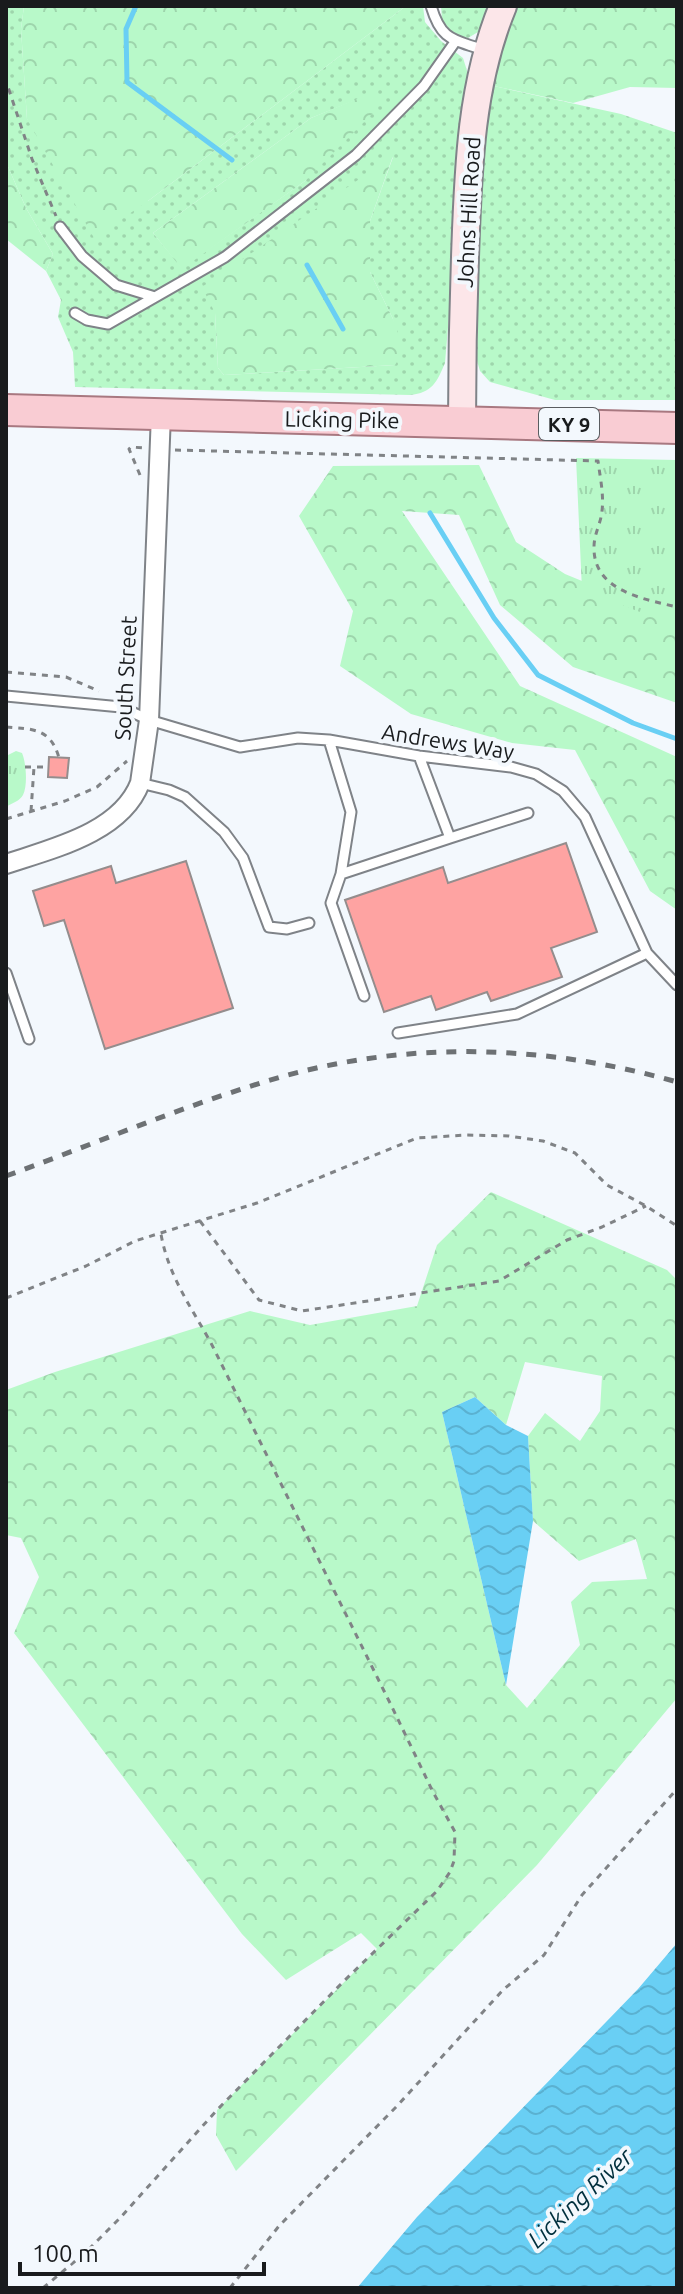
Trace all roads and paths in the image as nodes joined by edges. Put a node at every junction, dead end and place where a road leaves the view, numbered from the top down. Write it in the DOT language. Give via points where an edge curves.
graph roads {
  1 [pos="431,6"];
  2 [pos="503,6"];
  3 [pos="455,42"];
  4 [pos="487,51"];
  5 [pos="6,65"];
  6 [pos="60,227"];
  7 [pos="155,297"];
  8 [pos="75,313"];
  9 [pos="6,410"];
  10 [pos="161,414"];
  11 [pos="462,422"];
  12 [pos="677,428"];
  13 [pos="131,447"];
  14 [pos="181,450"];
  15 [pos="140,476"];
  16 [pos="677,607"];
  17 [pos="6,672"];
  18 [pos="6,696"];
  19 [pos="109,696"];
  20 [pos="117,696"];
  21 [pos="142,716"];
  22 [pos="6,727"];
  23 [pos="329,740"];
  24 [pos="419,756"];
  25 [pos="130,757"];
  26 [pos="59,758"];
  27 [pos="25,767"];
  28 [pos="34,767"];
  29 [pos="49,767"];
  30 [pos="140,783"];
  31 [pos="31,811"];
  32 [pos="528,813"];
  33 [pos="6,819"];
  34 [pos="450,838"];
  35 [pos="6,864"];
  36 [pos="341,874"];
  37 [pos="309,923"];
  38 [pos="647,953"];
  39 [pos="6,973"];
  40 [pos="677,985"];
  41 [pos="364,996"];
  42 [pos="398,1033"];
  43 [pos="29,1039"];
  44 [pos="646,1206"];
  45 [pos="200,1221"];
  46 [pos="677,1226"];
  47 [pos="161,1234"];
  48 [pos="6,1298"];
  49 [pos="677,1789"];
  50 [pos="43,2288"];
  51 [pos="230,2288"];
  1 -- 3 [label="lane" via="442,31"];
  2 -- 4 [label="main road, Johns Hill Road"];
  3 -- 4 [label="lane"];
  3 -- 7 [label="lane" via="424,86 356,155 225,257"];
  4 -- 11 [label="main road, Johns Hill Road" via="470,153"];
  5 -- 6 [label="path" via="6,81 32,159"];
  6 -- 7 [label="lane" via="82,256 116,285"];
  7 -- 8 [label="lane" via="108,324"];
  9 -- 10 [label="main road, Licking Pike / KY 9"];
  10 -- 11 [label="main road, Licking Pike / KY 9"];
  10 -- 21 [label="street, South Street"];
  11 -- 12 [label="main road, Licking Pike / KY 9"];
  13 -- 15 [label="path"];
  14 -- 16 [label="path" via="598,461 602,514 593,549 596,565 625,592"];
  17 -- 19 [label="path" via="66,677"];
  18 -- 21 [label="lane, Andrews Way" via="121,707"];
  20 -- 21 [label="path" via="135,678"];
  21 -- 23 [label="lane, Andrews Way" via="240,747 298,738"];
  21 -- 30 [label="street, South Street"];
  22 -- 26 [label="path" via="47,736"];
  23 -- 24 [label="lane, Andrews Way"];
  23 -- 36 [label="lane" via="351,812"];
  24 -- 34 [label="lane"];
  24 -- 38 [label="lane, Andrews Way" via="511,767 536,774 563,791 585,817"];
  25 -- 31 [label="path" via="97,787"];
  27 -- 28 [label="path"];
  28 -- 29 [label="path"];
  28 -- 31 [label="path"];
  30 -- 35 [label="street, South Street" via="121,811 88,835"];
  30 -- 37 [label="lane" via="185,797 224,832 243,858 269,927"];
  31 -- 33 [label="path"];
  32 -- 34 [label="lane"];
  34 -- 36 [label="lane"];
  36 -- 41 [label="lane" via="331,903"];
  38 -- 40 [label="lane, Andrews Way"];
  38 -- 42 [label="lane" via="517,1014"];
  39 -- 43 [label="lane"];
  44 -- 45 [label="path" via="607,1185 575,1153 543,1141 467,1135 417,1138"];
  44 -- 45 [label="path" via="567,1240 499,1281 302,1311 259,1300"];
  44 -- 46 [label="path"];
  45 -- 47 [label="path"];
  47 -- 48 [label="path"];
  47 -- 50 [label="path" via="180,1290 455,1832 455,1851 450,1872 437,1891 202,2125 120,2218"];
  49 -- 51 [label="path" via="582,1895 544,1955 503,1990 279,2226"];
}
